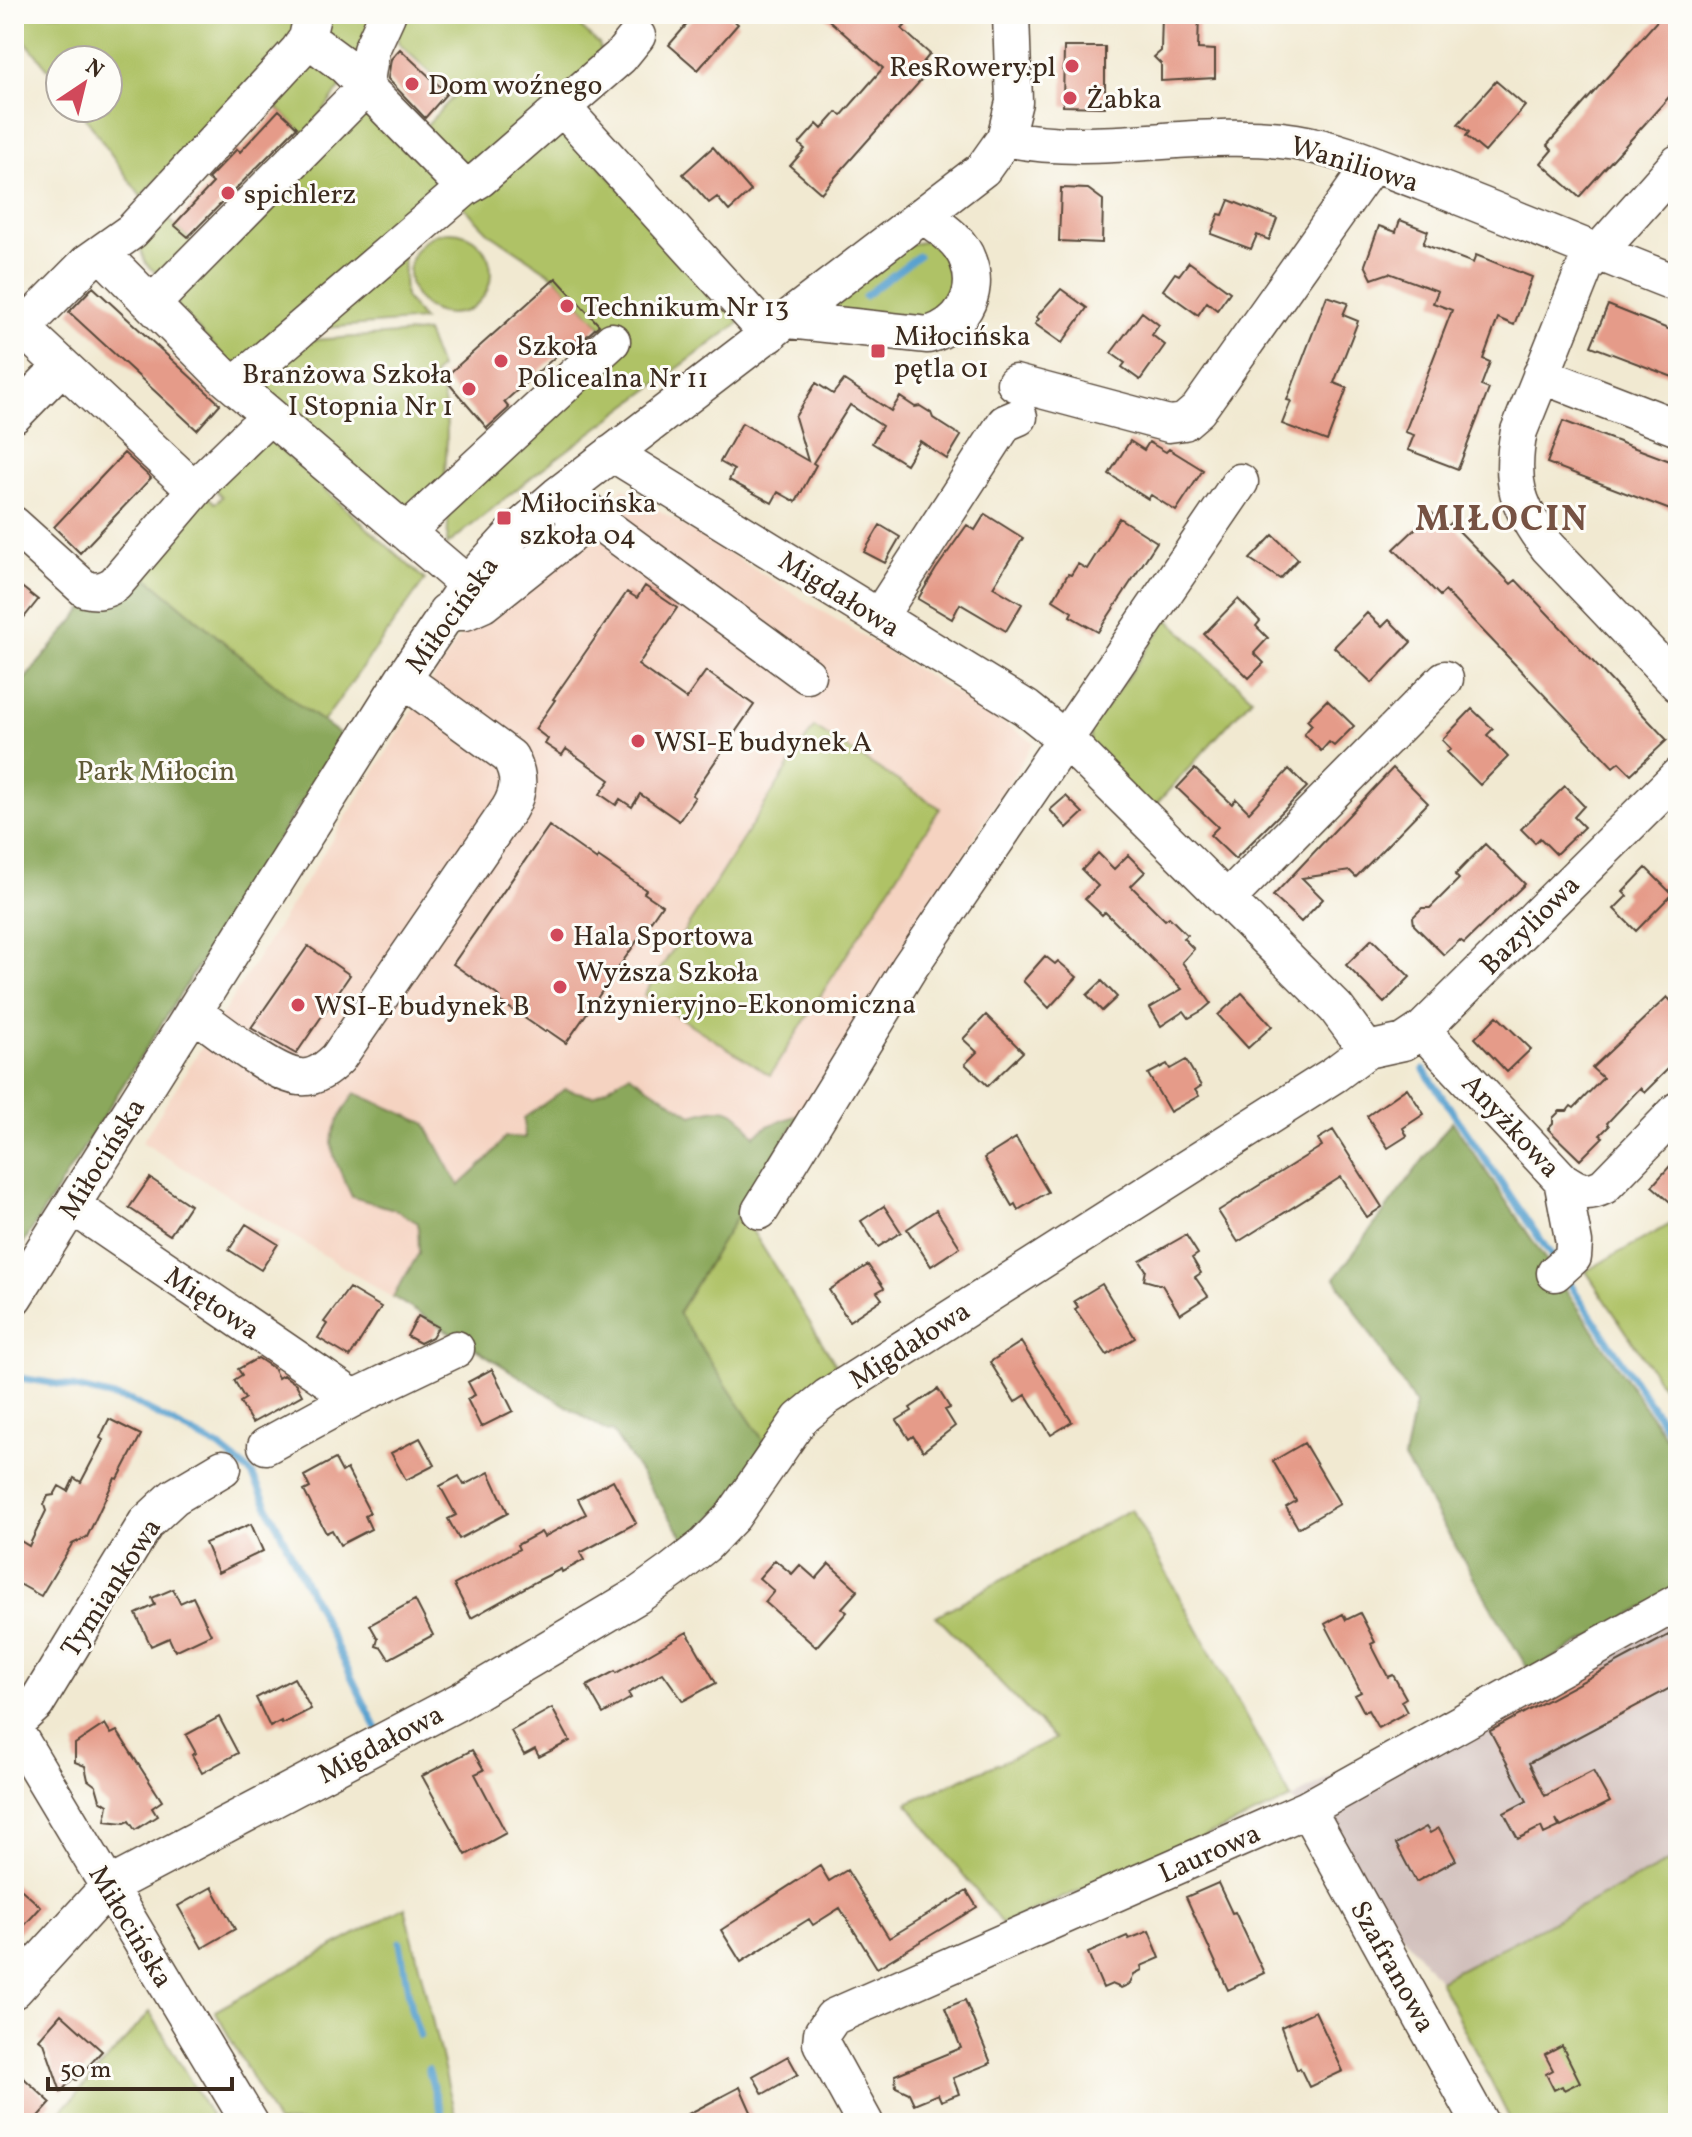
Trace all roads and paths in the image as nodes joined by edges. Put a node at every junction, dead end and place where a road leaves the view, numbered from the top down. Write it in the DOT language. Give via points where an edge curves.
graph roads {
  1 [pos="1011,14"];
  2 [pos="387,15"];
  3 [pos="309,26"];
  4 [pos="637,36"];
  5 [pos="365,88"];
  6 [pos="562,107"];
  7 [pos="1005,138"];
  8 [pos="1678,163"];
  9 [pos="1372,164"];
  10 [pos="465,188"];
  11 [pos="924,216"];
  12 [pos="1597,252"];
  13 [pos="101,253"];
  14 [pos="1678,284"];
  15 [pos="152,304"];
  16 [pos="20,320"];
  17 [pos="779,327"];
  18 [pos="612,341"];
  19 [pos="62,366"];
  20 [pos="1541,375"];
  21 [pos="235,385"];
  22 [pos="14,415"];
  23 [pos="269,416"];
  24 [pos="1678,428"];
  25 [pos="612,453"];
  26 [pos="1240,482"];
  27 [pos="195,490"];
  28 [pos="562,492"];
  29 [pos="14,525"];
  30 [pos="406,532"];
  31 [pos="467,584"];
  32 [pos="446,612"];
  33 [pos="879,617"];
  34 [pos="807,675"];
  35 [pos="403,679"];
  36 [pos="1445,679"];
  37 [pos="1678,684"];
  38 [pos="1065,739"];
  39 [pos="1678,776"];
  40 [pos="1226,900"];
  41 [pos="193,1012"];
  42 [pos="1422,1030"];
  43 [pos="1367,1050"];
  44 [pos="1678,1110"];
  45 [pos="1562,1180"];
  46 [pos="70,1208"];
  47 [pos="760,1211"];
  48 [pos="1555,1273"];
  49 [pos="14,1297"];
  50 [pos="456,1349"];
  51 [pos="354,1398"];
  52 [pos="266,1446"];
  53 [pos="223,1468"];
  54 [pos="1678,1602"];
  55 [pos="14,1726"];
  56 [pos="1307,1809"];
  57 [pos="109,1886"];
  58 [pos="14,1990"];
  59 [pos="250,2123"];
  60 [pos="865,2123"];
  61 [pos="1480,2123"];
  1 -- 7 [label="street, Miłocińska" via="1014,102"];
  2 -- 5 [label="street" via="371,50"];
  3 -- 5 [label="street"];
  3 -- 13 [label="street" via="132,231"];
  4 -- 6 [label="street"];
  5 -- 10 [label="street"];
  5 -- 15 [label="street"];
  6 -- 10 [label="street"];
  6 -- 17 [label="street"];
  7 -- 9 [label="street, Waniliowa" via="1031,144 1261,139 1298,142"];
  7 -- 11 [label="street, Miłocińska" via="983,169"];
  8 -- 12 [label="street"];
  9 -- 12 [label="street, Waniliowa"];
  9 -- 33 [label="street" via="1198,410 1184,422 1017,400"];
  10 -- 21 [label="street"];
  11 -- 17 [label="street, Miłocińska"];
  11 -- 17 [label="street" via="947,232 969,262 968,301 944,330 928,335"];
  12 -- 14 [label="street, Waniliowa"];
  12 -- 20 [label="street" via="1585,267"];
  13 -- 15 [label="street"];
  13 -- 16 [label="street"];
  15 -- 21 [label="street"];
  16 -- 19 [label="street"];
  17 -- 25 [label="street, Miłocińska"];
  18 -- 30 [label="street"];
  19 -- 22 [label="street"];
  19 -- 27 [label="street"];
  20 -- 24 [label="street"];
  20 -- 37 [label="street" via="1514,457 1520,502 1548,547"];
  21 -- 23 [label="street"];
  23 -- 27 [label="street"];
  23 -- 30 [label="street"];
  25 -- 28 [label="street, Miłocińska"];
  25 -- 33 [label="street, Migdałowa"];
  26 -- 38 [label="street"];
  27 -- 29 [label="street" via="115,584 96,592 85,589"];
  28 -- 31 [label="street, Miłocińska"];
  28 -- 32 [label="street" via="575,519 570,535 483,604 465,612"];
  28 -- 34 [label="street"];
  30 -- 31 [label="street"];
  31 -- 32 [label="street, Miłocińska"];
  32 -- 35 [label="street, Miłocińska"];
  33 -- 38 [label="street, Migdałowa" via="1026,708"];
  35 -- 41 [label="street, Miłocińska"];
  35 -- 41 [label="street" via="454,734 510,757 518,777 515,799 338,1058 315,1075 279,1071"];
  36 -- 40 [label="street"];
  38 -- 40 [label="street, Migdałowa"];
  38 -- 47 [label="street" via="909,968"];
  39 -- 42 [label="street, Bazyliowa"];
  40 -- 43 [label="street, Migdałowa" via="1336,1008"];
  41 -- 46 [label="street, Miłocińska"];
  42 -- 43 [label="street, Bazyliowa" via="1404,1042"];
  42 -- 45 [label="street, Anyżkowa"];
  43 -- 57 [label="street, Migdałowa" via="827,1397 800,1419 733,1516 705,1545 637,1596 460,1701"];
  44 -- 45 [label="street, Anyżkowa" via="1604,1186 1590,1193"];
  45 -- 48 [label="street" via="1573,1257"];
  46 -- 49 [label="street, Miłocińska"];
  46 -- 51 [label="street, Miętowa"];
  50 -- 51 [label="street"];
  51 -- 52 [label="street"];
  53 -- 55 [label="street, Tymiankowa" via="174,1497 146,1523 36,1704"];
  54 -- 56 [label="street, Laurowa"];
  55 -- 57 [label="street, Miłocińska"];
  56 -- 60 [label="street, Laurowa" via="833,2017 821,2043"];
  56 -- 61 [label="street, Szafranowa"];
  57 -- 58 [label="street, Migdałowa"];
  57 -- 59 [label="street, Miłocińska"];
}
